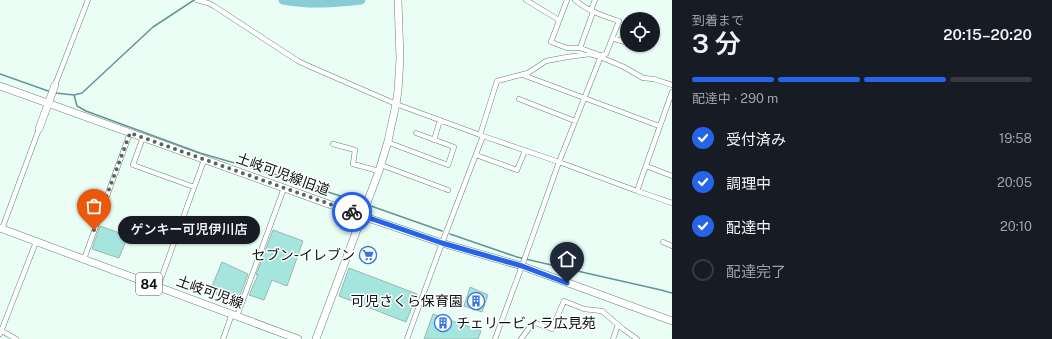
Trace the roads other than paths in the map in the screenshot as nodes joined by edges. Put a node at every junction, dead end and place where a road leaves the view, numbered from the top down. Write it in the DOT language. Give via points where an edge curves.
graph roads {
  1 [pos="88,0"];
  2 [pos="196,0"];
  3 [pos="398,0"];
  4 [pos="526,0"];
  5 [pos="567,0"];
  6 [pos="575,0"];
  7 [pos="595,0"];
  8 [pos="592,11"];
  9 [pos="559,20"];
  10 [pos="612,38"];
  11 [pos="620,40"];
  12 [pos="580,48"];
  13 [pos="601,56"];
  14 [pos="523,75"];
  15 [pos="55,85"];
  16 [pos="672,85"];
  17 [pos="0,86"];
  18 [pos="672,92"];
  19 [pos="584,98"];
  20 [pos="519,99"];
  21 [pos="49,100"];
  22 [pos="396,104"];
  23 [pos="440,120"];
  24 [pos="575,121"];
  25 [pos="659,126"];
  26 [pos="39,129"];
  27 [pos="130,133"];
  28 [pos="416,133"];
  29 [pos="481,136"];
  30 [pos="143,138"];
  31 [pos="434,140"];
  32 [pos="387,142"];
  33 [pos="333,144"];
  34 [pos="525,151"];
  35 [pos="476,155"];
  36 [pos="204,160"];
  37 [pos="559,162"];
  38 [pos="646,166"];
  39 [pos="380,168"];
  40 [pos="672,176"];
  41 [pos="194,187"];
  42 [pos="284,188"];
  43 [pos="448,190"];
  44 [pos="637,192"];
  45 [pos="672,203"];
  46 [pos="362,216"];
  47 [pos="1,228"];
  48 [pos="36,242"];
  49 [pos="663,242"];
  50 [pos="442,243"];
  51 [pos="672,246"];
  52 [pos="84,259"];
  53 [pos="523,264"];
  54 [pos="158,287"];
  55 [pos="235,315"];
  56 [pos="672,321"];
  57 [pos="618,325"];
  58 [pos="1,332"];
  59 [pos="16,339"];
  60 [pos="223,339"];
  61 [pos="298,339"];
  62 [pos="316,339"];
  63 [pos="407,339"];
  64 [pos="495,339"];
  65 [pos="521,339"];
  66 [pos="613,339"];
  67 [pos="638,339"];
  1 -- 15 [label="street"];
  2 -- 22 [label="street" via="214,6 298,61"];
  3 -- 22 [label="street" via="400,59"];
  4 -- 9 [label="street"];
  5 -- 9 [label="street"];
  6 -- 8 [label="street"];
  7 -- 8 [label="street"];
  8 -- 10 [label="street" via="619,20"];
  8 -- 12 [label="street"];
  9 -- 12 [label="street" via="551,42 567,48"];
  10 -- 11 [label="street"];
  10 -- 13 [label="street" via="606,54"];
  12 -- 13 [label="street"];
  13 -- 14 [label="street" via="590,54 546,61"];
  13 -- 16 [label="street" via="643,78"];
  13 -- 19 [label="street"];
  14 -- 19 [label="street"];
  14 -- 29 [label="street" via="497,81"];
  15 -- 21 [label="street"];
  17 -- 21 [label="street, 土岐可児線旧道"];
  18 -- 25 [label="street"];
  19 -- 24 [label="street"];
  19 -- 25 [label="street"];
  20 -- 24 [label="street"];
  21 -- 26 [label="street"];
  21 -- 27 [label="street, 土岐可児線旧道"];
  22 -- 23 [label="street"];
  22 -- 32 [label="street"];
  23 -- 29 [label="street"];
  23 -- 31 [label="street"];
  24 -- 37 [label="street"];
  25 -- 38 [label="street"];
  26 -- 47 [label="street"];
  27 -- 30 [label="street, 土岐可児線旧道"];
  27 -- 52 [label="street"];
  28 -- 31 [label="street"];
  29 -- 34 [label="street"];
  29 -- 35 [label="street"];
  30 -- 36 [label="street, 土岐可児線旧道"];
  30 -- 41 [label="street" via="133,165"];
  31 -- 32 [label="street" via="454,147 448,165"];
  32 -- 39 [label="street"];
  33 -- 39 [label="street" via="355,150 353,164"];
  34 -- 35 [label="street" via="517,170"];
  34 -- 37 [label="street"];
  35 -- 50 [label="street"];
  36 -- 41 [label="street"];
  36 -- 42 [label="street, 土岐可児線旧道"];
  37 -- 44 [label="street"];
  37 -- 53 [label="street"];
  38 -- 40 [label="street"];
  38 -- 44 [label="street"];
  39 -- 43 [label="street"];
  39 -- 46 [label="street"];
  41 -- 54 [label="street"];
  42 -- 46 [label="street, 土岐可児線旧道"];
  42 -- 55 [label="street"];
  44 -- 45 [label="street"];
  46 -- 50 [label="street, 土岐可児線旧道"];
  46 -- 62 [label="street"];
  47 -- 48 [label="street, 土岐可児線 / 84"];
  48 -- 52 [label="street, 土岐可児線 / 84"];
  48 -- 58 [label="street"];
  49 -- 51 [label="street"];
  50 -- 53 [label="street, 土岐可児線旧道"];
  50 -- 63 [label="street"];
  52 -- 54 [label="street, 土岐可児線 / 84"];
  53 -- 56 [label="street, 土岐可児線旧道"];
  53 -- 64 [label="street"];
  54 -- 55 [label="street, 土岐可児線 / 84"];
  55 -- 60 [label="street"];
  55 -- 61 [label="street, 土岐可児線 / 84"];
  57 -- 65 [label="street" via="602,311 584,309 564,301 552,329 535,323"];
  57 -- 66 [label="street"];
  57 -- 67 [label="street"];
  58 -- 59 [label="street"];
}
